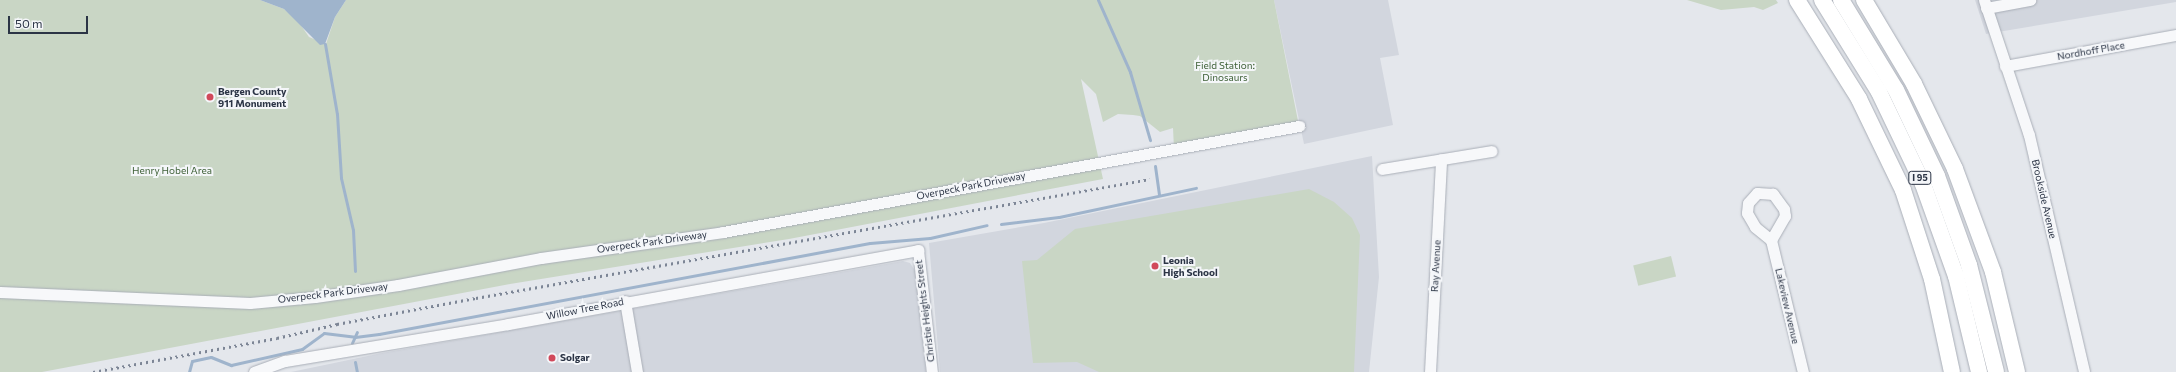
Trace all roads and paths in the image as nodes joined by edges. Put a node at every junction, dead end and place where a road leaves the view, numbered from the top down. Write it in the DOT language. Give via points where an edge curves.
graph roads {
  1 [pos="1797,0"];
  2 [pos="1822,0"];
  3 [pos="1841,0"];
  4 [pos="1864,0"];
  5 [pos="2030,0"];
  6 [pos="1985,4"];
  7 [pos="2176,35"];
  8 [pos="2005,66"];
  9 [pos="1299,126"];
  10 [pos="1492,151"];
  11 [pos="1441,159"];
  12 [pos="1382,169"];
  13 [pos="1772,240"];
  14 [pos="918,250"];
  15 [pos="0,292"];
  16 [pos="625,302"];
  17 [pos="285,360"];
  18 [pos="254,372"];
  19 [pos="286,372"];
  20 [pos="637,372"];
  21 [pos="932,372"];
  22 [pos="1430,372"];
  23 [pos="1803,372"];
  24 [pos="1952,372"];
  25 [pos="1979,372"];
  26 [pos="1996,372"];
  27 [pos="2017,372"];
  28 [pos="2084,372"];
  1 -- 24 [label="highway, I 95" via="1859,98 1903,190 1932,279"];
  2 -- 25 [label="highway, I 95" via="1876,86 1920,178 1956,276"];
  3 -- 26 [label="highway, I 95" via="1896,90 1937,176 1971,272"];
  4 -- 27 [label="highway" via="1914,84 1955,169 1993,272"];
  5 -- 6 [label="street"];
  6 -- 8 [label="street, Brookside Avenue"];
  7 -- 8 [label="street, Nordhoff Place"];
  8 -- 28 [label="street, Brookside Avenue" via="2029,135"];
  9 -- 15 [label="street, Overpeck Park Driveway" via="723,232 541,258 336,294 250,303"];
  10 -- 11 [label="street"];
  11 -- 12 [label="street"];
  11 -- 22 [label="street, Ray Avenue"];
  13 -- 23 [label="street, Lakeview Avenue"];
  14 -- 16 [label="street, Willow Tree Road"];
  14 -- 21 [label="street, Christie Heights Street"];
  16 -- 17 [label="street, Willow Tree Road"];
  16 -- 20 [label="street"];
  17 -- 18 [label="street, Willow Tree Road"];
  17 -- 19 [label="street"];
}
